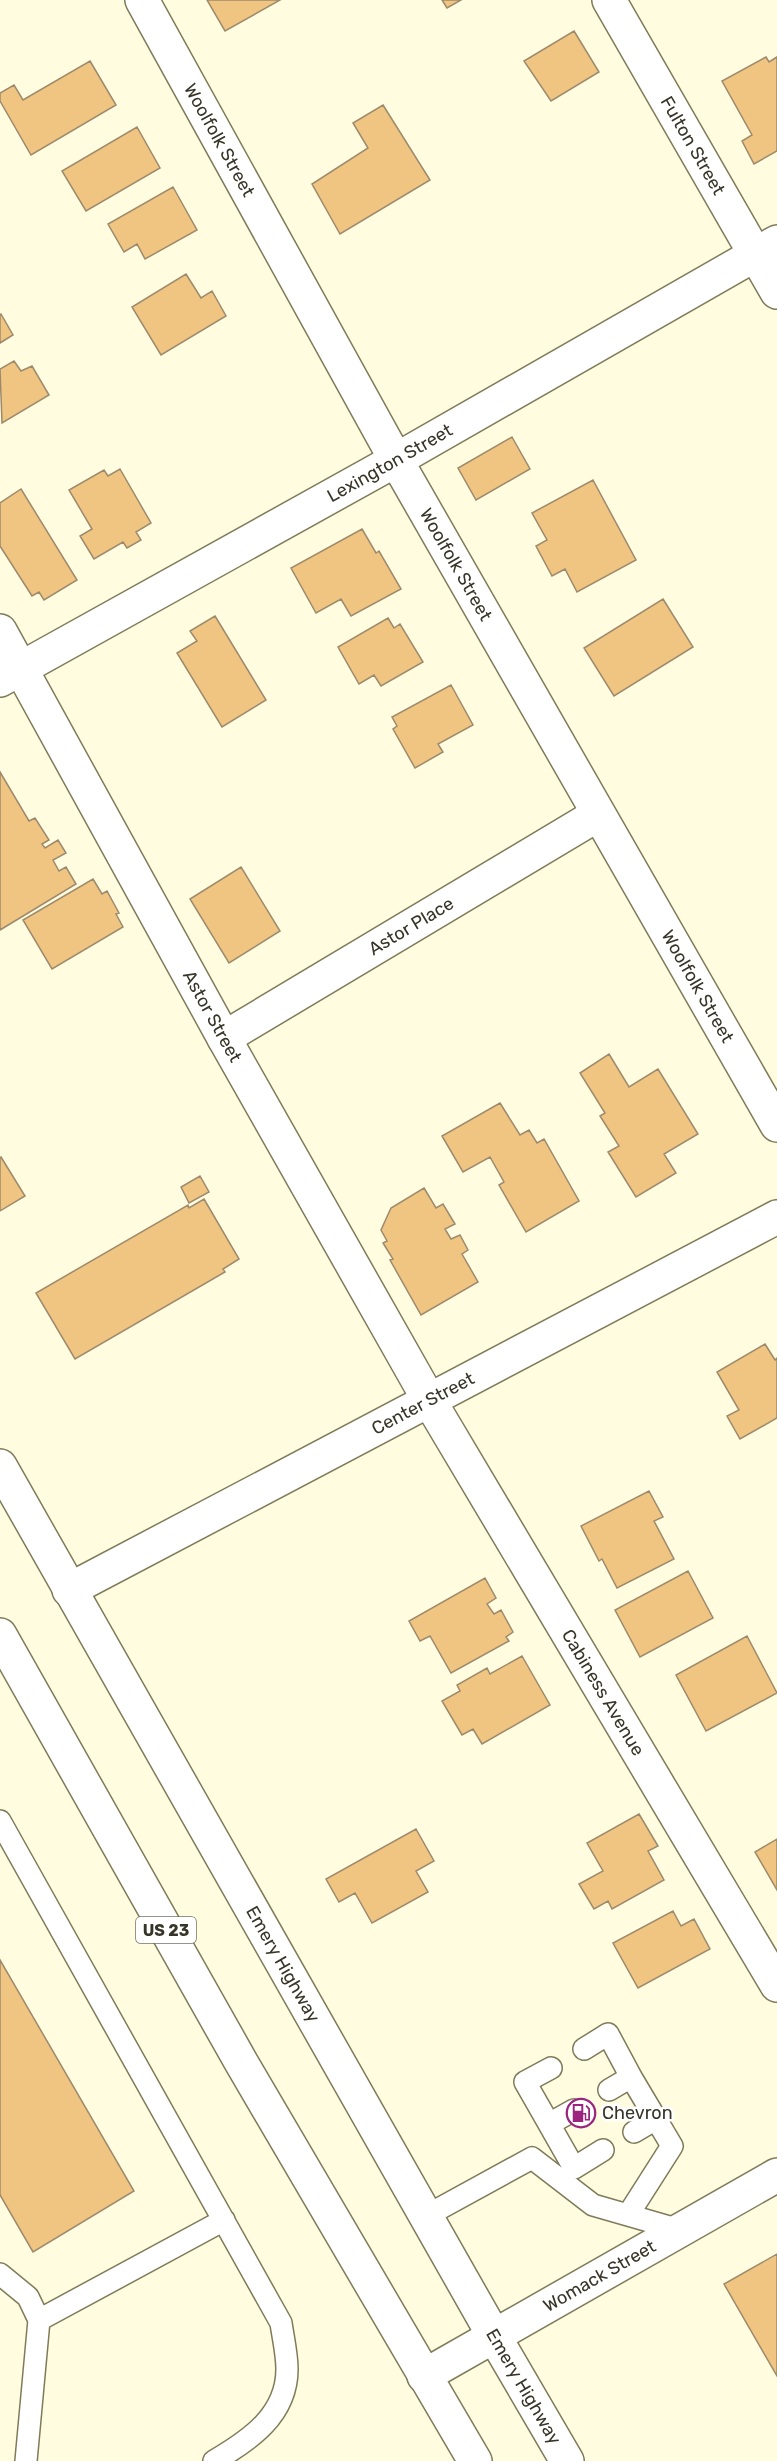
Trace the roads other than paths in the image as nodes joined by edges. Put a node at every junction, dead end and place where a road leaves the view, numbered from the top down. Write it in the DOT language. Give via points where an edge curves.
graph roads {
  1 [pos="142,0"];
  2 [pos="609,0"];
  3 [pos="766,249"];
  4 [pos="777,292"];
  5 [pos="396,460"];
  6 [pos="0,630"];
  7 [pos="10,675"];
  8 [pos="597,814"];
  9 [pos="224,1038"];
  10 [pos="777,1125"];
  11 [pos="777,1217"];
  12 [pos="429,1400"];
  13 [pos="0,1466"];
  14 [pos="69,1590"];
  15 [pos="0,1635"];
  16 [pos="0,1821"];
  17 [pos="777,1985"];
  18 [pos="584,2049"];
  19 [pos="551,2068"];
  20 [pos="631,2077"];
  21 [pos="609,2090"];
  22 [pos="574,2110"];
  23 [pos="656,2119"];
  24 [pos="634,2132"];
  25 [pos="554,2133"];
  26 [pos="603,2150"];
  27 [pos="532,2158"];
  28 [pos="777,2175"];
  29 [pos="628,2215"];
  30 [pos="426,2216"];
  31 [pos="224,2220"];
  32 [pos="680,2230"];
  33 [pos="0,2274"];
  34 [pos="39,2320"];
  35 [pos="494,2336"];
  36 [pos="424,2376"];
  37 [pos="26,2461"];
  38 [pos="214,2461"];
  39 [pos="475,2461"];
  40 [pos="567,2461"];
  1 -- 5 [label="main road, Woolfolk Street"];
  2 -- 3 [label="main road, Fulton Street"];
  3 -- 4 [label="main road, Fulton Street"];
  3 -- 5 [label="main road, Lexington Street"];
  5 -- 7 [label="main road, Lexington Street"];
  5 -- 8 [label="main road, Woolfolk Street"];
  6 -- 7 [label="main road, Astor Street"];
  7 -- 9 [label="main road, Astor Street"];
  8 -- 9 [label="main road, Astor Place"];
  8 -- 10 [label="main road, Woolfolk Street"];
  9 -- 12 [label="main road, Astor Street"];
  11 -- 12 [label="main road, Center Street"];
  12 -- 14 [label="main road, Center Street"];
  12 -- 17 [label="main road, Cabiness Avenue"];
  13 -- 14 [label="main road, Emery Highway"];
  14 -- 30 [label="main road, Emery Highway"];
  15 -- 36 [label="main road, US 23"];
  16 -- 31 [label="lane"];
  18 -- 20 [label="lane" via="608,2034"];
  19 -- 25 [label="lane" via="525,2082"];
  20 -- 21 [label="lane"];
  20 -- 23 [label="lane"];
  22 -- 25 [label="lane"];
  23 -- 24 [label="lane"];
  23 -- 29 [label="lane" via="672,2146"];
  25 -- 26 [label="lane" via="574,2168"];
  25 -- 27 [label="lane"];
  27 -- 29 [label="lane" via="593,2205"];
  27 -- 30 [label="lane"];
  28 -- 32 [label="main road, Womack Street"];
  29 -- 32 [label="lane"];
  30 -- 35 [label="main road, Emery Highway"];
  31 -- 34 [label="lane"];
  31 -- 38 [label="lane" via="281,2323 287,2369 282,2398 265,2426"];
  32 -- 35 [label="main road, Womack Street"];
  33 -- 34 [label="lane" via="28,2296"];
  34 -- 37 [label="lane"];
  35 -- 36 [label="main road, Womack Street"];
  35 -- 40 [label="main road, Emery Highway"];
  36 -- 39 [label="main road, US 23"];
}
